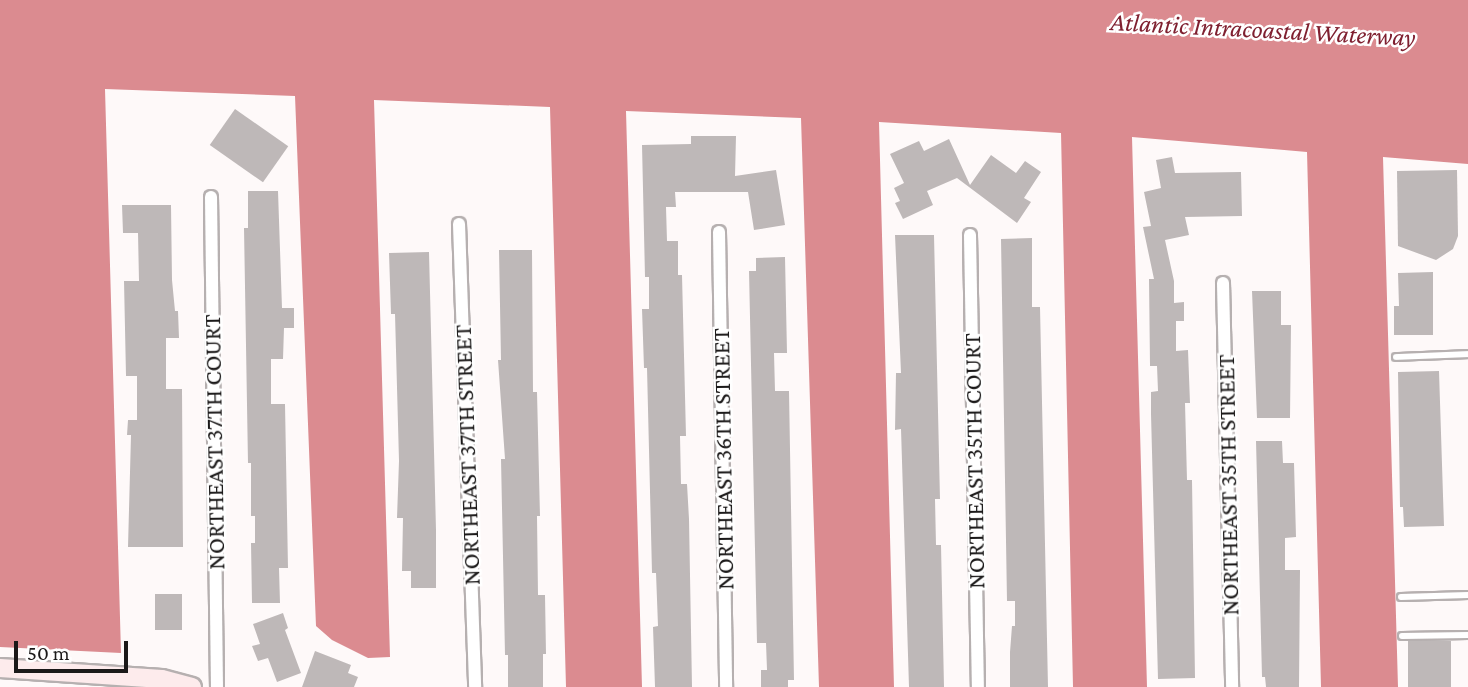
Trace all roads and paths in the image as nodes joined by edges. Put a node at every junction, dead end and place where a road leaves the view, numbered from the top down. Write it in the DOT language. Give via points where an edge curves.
graph roads {
  1 [pos="211,197"];
  2 [pos="458,224"];
  3 [pos="719,232"];
  4 [pos="970,235"];
  5 [pos="1223,284"];
  6 [pos="1468,354"];
  7 [pos="1396,357"];
  8 [pos="1468,595"];
  9 [pos="1401,597"];
  10 [pos="1468,635"];
  11 [pos="1402,636"];
  12 [pos="0,668"];
  13 [pos="192,687"];
  14 [pos="218,687"];
  15 [pos="475,687"];
  16 [pos="726,687"];
  17 [pos="978,687"];
  18 [pos="1232,687"];
  1 -- 14 [label="street, NORTHEAST 37TH COURT"];
  2 -- 15 [label="street, NORTHEAST 37TH STREET"];
  3 -- 16 [label="street, NORTHEAST 36TH STREET"];
  4 -- 17 [label="street, NORTHEAST 35TH COURT"];
  5 -- 18 [label="street, NORTHEAST 35TH STREET"];
  6 -- 7 [label="lane"];
  8 -- 9 [label="lane"];
  10 -- 11 [label="lane"];
  12 -- 13 [label="street" via="162,679"];
}
